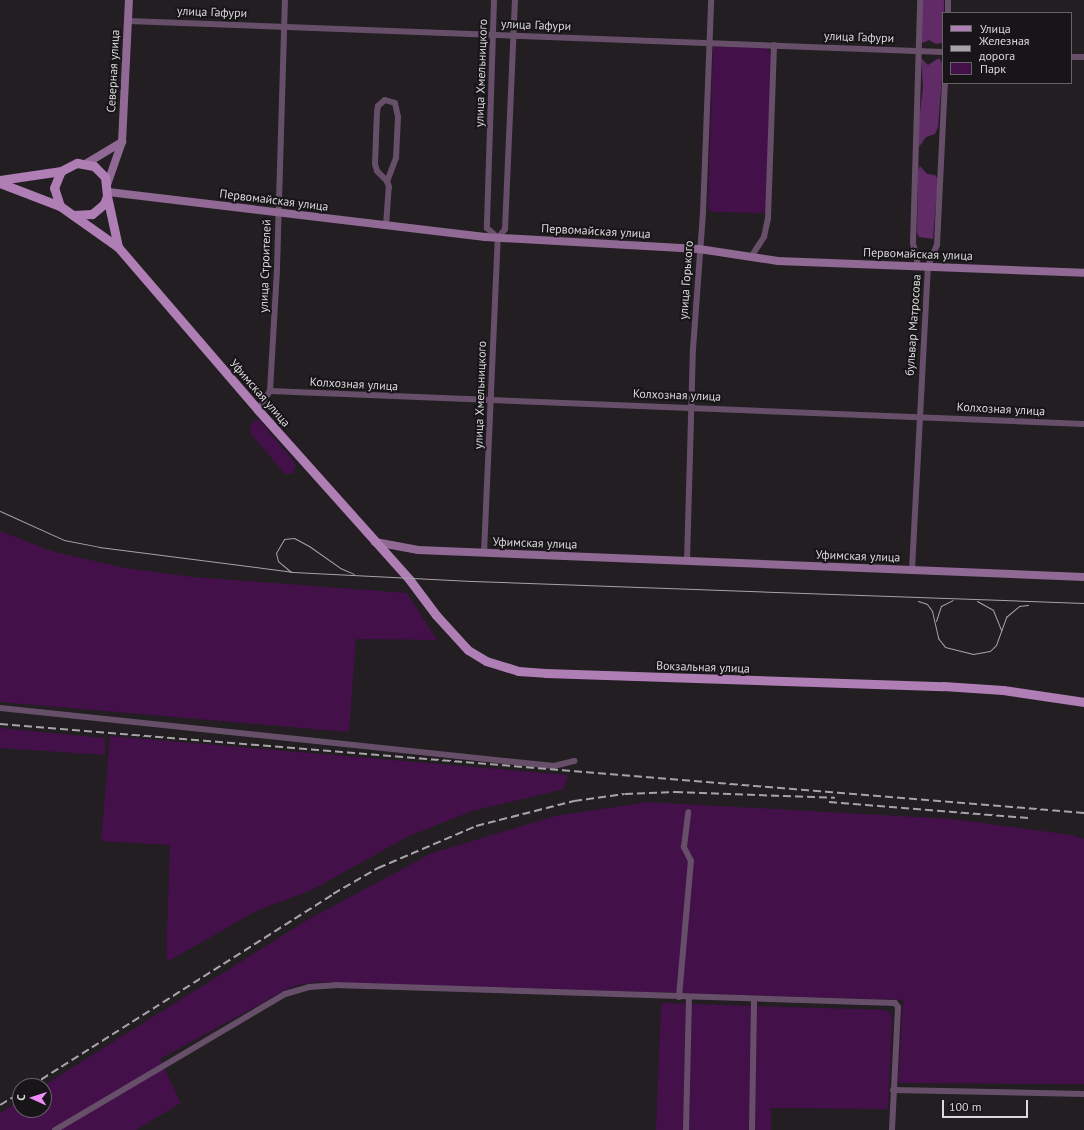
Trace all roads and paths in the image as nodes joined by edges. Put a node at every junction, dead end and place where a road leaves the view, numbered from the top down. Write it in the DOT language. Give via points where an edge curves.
graph roads {
  1 [pos="129,0"];
  2 [pos="286,0"];
  3 [pos="494,0"];
  4 [pos="515,0"];
  5 [pos="711,0"];
  6 [pos="920,0"];
  7 [pos="948,0"];
  8 [pos="948,12"];
  9 [pos="128,21"];
  10 [pos="285,26"];
  11 [pos="494,34"];
  12 [pos="513,36"];
  13 [pos="710,41"];
  14 [pos="774,45"];
  15 [pos="918,50"];
  16 [pos="942,52"];
  17 [pos="1072,57"];
  18 [pos="1084,57"];
  19 [pos="945,84"];
  20 [pos="122,142"];
  21 [pos="87,163"];
  22 [pos="61,171"];
  23 [pos="0,180"];
  24 [pos="387,181"];
  25 [pos="0,183"];
  26 [pos="107,191"];
  27 [pos="60,206"];
  28 [pos="278,212"];
  29 [pos="68,213"];
  30 [pos="386,226"];
  31 [pos="498,238"];
  32 [pos="118,248"];
  33 [pos="698,249"];
  34 [pos="751,257"];
  35 [pos="918,265"];
  36 [pos="928,266"];
  37 [pos="1084,273"];
  38 [pos="270,392"];
  39 [pos="491,399"];
  40 [pos="693,407"];
  41 [pos="258,410"];
  42 [pos="919,417"];
  43 [pos="1084,424"];
  44 [pos="375,542"];
  45 [pos="484,553"];
  46 [pos="687,562"];
  47 [pos="912,570"];
  48 [pos="1084,577"];
  49 [pos="1084,702"];
  50 [pos="0,708"];
  51 [pos="574,761"];
  52 [pos="688,812"];
  53 [pos="679,998"];
  54 [pos="689,998"];
  55 [pos="754,1000"];
  56 [pos="893,1090"];
  57 [pos="1084,1094"];
  58 [pos="55,1130"];
  59 [pos="686,1130"];
  60 [pos="752,1130"];
  61 [pos="892,1130"];
  1 -- 9 [label="street, Северная улица"];
  2 -- 10 [label="street, улица Строителей"];
  3 -- 11 [label="street, улица Хмельницкого"];
  4 -- 12 [label="street, улица Хмельницкого"];
  5 -- 13 [label="street, улица Горького"];
  6 -- 15 [label="street, бульвар Матросова"];
  7 -- 8 [label="street"];
  9 -- 10 [label="street, улица Гафури"];
  9 -- 20 [label="street, Северная улица"];
  10 -- 11 [label="street, улица Гафури"];
  10 -- 28 [label="street, улица Строителей"];
  11 -- 12 [label="street, улица Гафури"];
  11 -- 31 [label="street, улица Хмельницкого" via="487,228"];
  12 -- 13 [label="street, улица Гафури"];
  12 -- 31 [label="street, улица Хмельницкого" via="505,229"];
  13 -- 14 [label="street, улица Гафури"];
  13 -- 33 [label="street, улица Горького" via="703,213"];
  14 -- 15 [label="street, улица Гафури"];
  14 -- 34 [label="street" via="768,218 764,237"];
  15 -- 16 [label="street, улица Гафури"];
  15 -- 35 [label="street, бульвар Матросова" via="913,243"];
  17 -- 18 [label="street"];
  19 -- 36 [label="street, бульвар Матросова" via="937,245"];
  20 -- 21 [label="street"];
  20 -- 26 [label="street, Северная улица"];
  21 -- 22 [label="main road" via="68,166"];
  21 -- 26 [label="main road" via="100,171"];
  22 -- 23 [label="main road"];
  22 -- 27 [label="main road" via="54,188"];
  24 -- 24 [label="street" via="377,171 375,164 376,112 385,100 395,103 398,117 396,158"];
  24 -- 30 [label="street"];
  25 -- 27 [label="main road"];
  26 -- 28 [label="street, Первомайская улица"];
  26 -- 29 [label="main road" via="98,210 92,214 80,216"];
  26 -- 32 [label="main road"];
  27 -- 29 [label="main road"];
  28 -- 30 [label="street, Первомайская улица"];
  28 -- 38 [label="street, улица Строителей"];
  29 -- 32 [label="main road"];
  30 -- 31 [label="street, Первомайская улица"];
  31 -- 33 [label="street, Первомайская улица"];
  31 -- 39 [label="street, улица Хмельницкого"];
  32 -- 41 [label="main road, Уфимская улица"];
  33 -- 34 [label="street, Первомайская улица"];
  33 -- 40 [label="street, улица Горького"];
  34 -- 35 [label="street, Первомайская улица" via="778,261"];
  35 -- 36 [label="street, Первомайская улица"];
  36 -- 37 [label="street, Первомайская улица"];
  36 -- 42 [label="street, бульвар Матросова"];
  38 -- 39 [label="street, Колхозная улица"];
  38 -- 41 [label="street"];
  39 -- 40 [label="street, Колхозная улица"];
  39 -- 45 [label="street, улица Хмельницкого"];
  40 -- 42 [label="street, Колхозная улица"];
  40 -- 46 [label="street, улица Горького"];
  41 -- 44 [label="main road, Уфимская улица"];
  42 -- 43 [label="street, Колхозная улица"];
  42 -- 47 [label="street, бульвар Матросова"];
  44 -- 45 [label="street, Уфимская улица" via="418,550"];
  44 -- 49 [label="main road, Вокзальная улица" via="468,650 493,664 518,671 944,686 1003,690"];
  45 -- 46 [label="street, Уфимская улица"];
  46 -- 47 [label="street, Уфимская улица"];
  47 -- 48 [label="street, Уфимская улица"];
  50 -- 51 [label="street" via="300,742 460,755 554,766"];
  52 -- 53 [label="street" via="684,847 691,861"];
  53 -- 54 [label="street"];
  53 -- 58 [label="street" via="335,985 309,987 278,998"];
  54 -- 55 [label="street"];
  54 -- 59 [label="street"];
  55 -- 56 [label="street" via="895,1003 898,1007"];
  55 -- 60 [label="street"];
  56 -- 57 [label="street"];
  56 -- 61 [label="street"];
}
